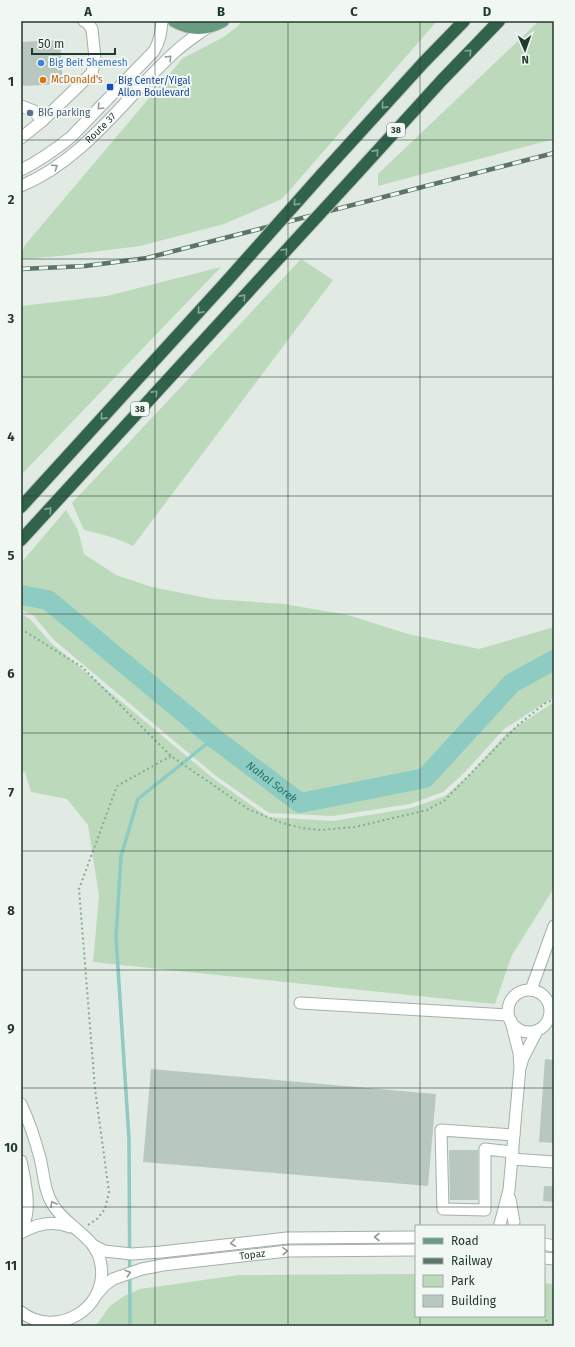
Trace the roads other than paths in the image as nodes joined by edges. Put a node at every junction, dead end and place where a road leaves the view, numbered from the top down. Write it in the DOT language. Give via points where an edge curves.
graph roads {
  1 [pos="84,21"];
  2 [pos="162,21"];
  3 [pos="174,21"];
  4 [pos="223,21"];
  5 [pos="464,21"];
  6 [pos="500,21"];
  7 [pos="208,27"];
  8 [pos="21,106"];
  9 [pos="42,121"];
  10 [pos="21,138"];
  11 [pos="21,170"];
  12 [pos="21,186"];
  13 [pos="21,507"];
  14 [pos="22,539"];
  15 [pos="554,926"];
  16 [pos="531,990"];
  17 [pos="300,1003"];
  18 [pos="552,1011"];
  19 [pos="510,1018"];
  20 [pos="537,1031"];
  21 [pos="520,1067"];
  22 [pos="21,1104"];
  23 [pos="514,1135"];
  24 [pos="512,1155"];
  25 [pos="21,1161"];
  26 [pos="554,1162"];
  27 [pos="509,1190"];
  28 [pos="517,1224"];
  29 [pos="499,1225"];
  30 [pos="21,1232"];
  31 [pos="80,1232"];
  32 [pos="415,1237"];
  33 [pos="93,1245"];
  34 [pos="415,1250"];
  35 [pos="97,1294"];
  36 [pos="22,1313"];
  1 -- 9 [label="street" via="92,29 95,58 92,74"];
  2 -- 11 [label="street, Route 37, one-way" via="161,34 154,51 71,137 39,161"];
  3 -- 7 [label="main road" via="193,28"];
  4 -- 7 [label="main road"];
  5 -- 13 [label="highway, 38, one-way, bridge" via="419,67"];
  14 -- 6 [label="highway, 38, one-way, bridge" via="442,80"];
  12 -- 7 [label="street, Route 37, one-way" via="67,159 175,51"];
  8 -- 9 [label="street" via="34,111"];
  9 -- 10 [label="street"];
  15 -- 16 [label="street"];
  16 -- 18 [label="street" via="542,994"];
  16 -- 19 [label="street" via="513,997 508,1008"];
  17 -- 19 [label="street"];
  18 -- 20 [label="street" via="548,1022"];
  19 -- 20 [label="street" via="520,1030"];
  19 -- 21 [label="street"];
  20 -- 21 [label="street"];
  21 -- 23 [label="street"];
  31 -- 22 [label="street, one-way" via="62,1218 49,1199 35,1140"];
  23 -- 24 [label="street"];
  23 -- 24 [label="street" via="441,1130 443,1209 485,1210 485,1149"];
  24 -- 26 [label="street"];
  24 -- 27 [label="street"];
  25 -- 30 [label="street" via="27,1204"];
  27 -- 28 [label="street" via="511,1210"];
  27 -- 29 [label="street"];
  28 -- 29 [label="street" via="507,1222"];
  30 -- 31 [label="street" via="50,1223 66,1225"];
  31 -- 33 [label="street"];
  32 -- 33 [label="street, Topaz, one-way" via="287,1238 132,1254 104,1251"];
  33 -- 35 [label="street" via="101,1265 101,1280"];
  35 -- 34 [label="street, Topaz, one-way" via="112,1279 163,1265 288,1251"];
  35 -- 36 [label="street, Topaz" via="82,1312 61,1322 38,1321"];
}
